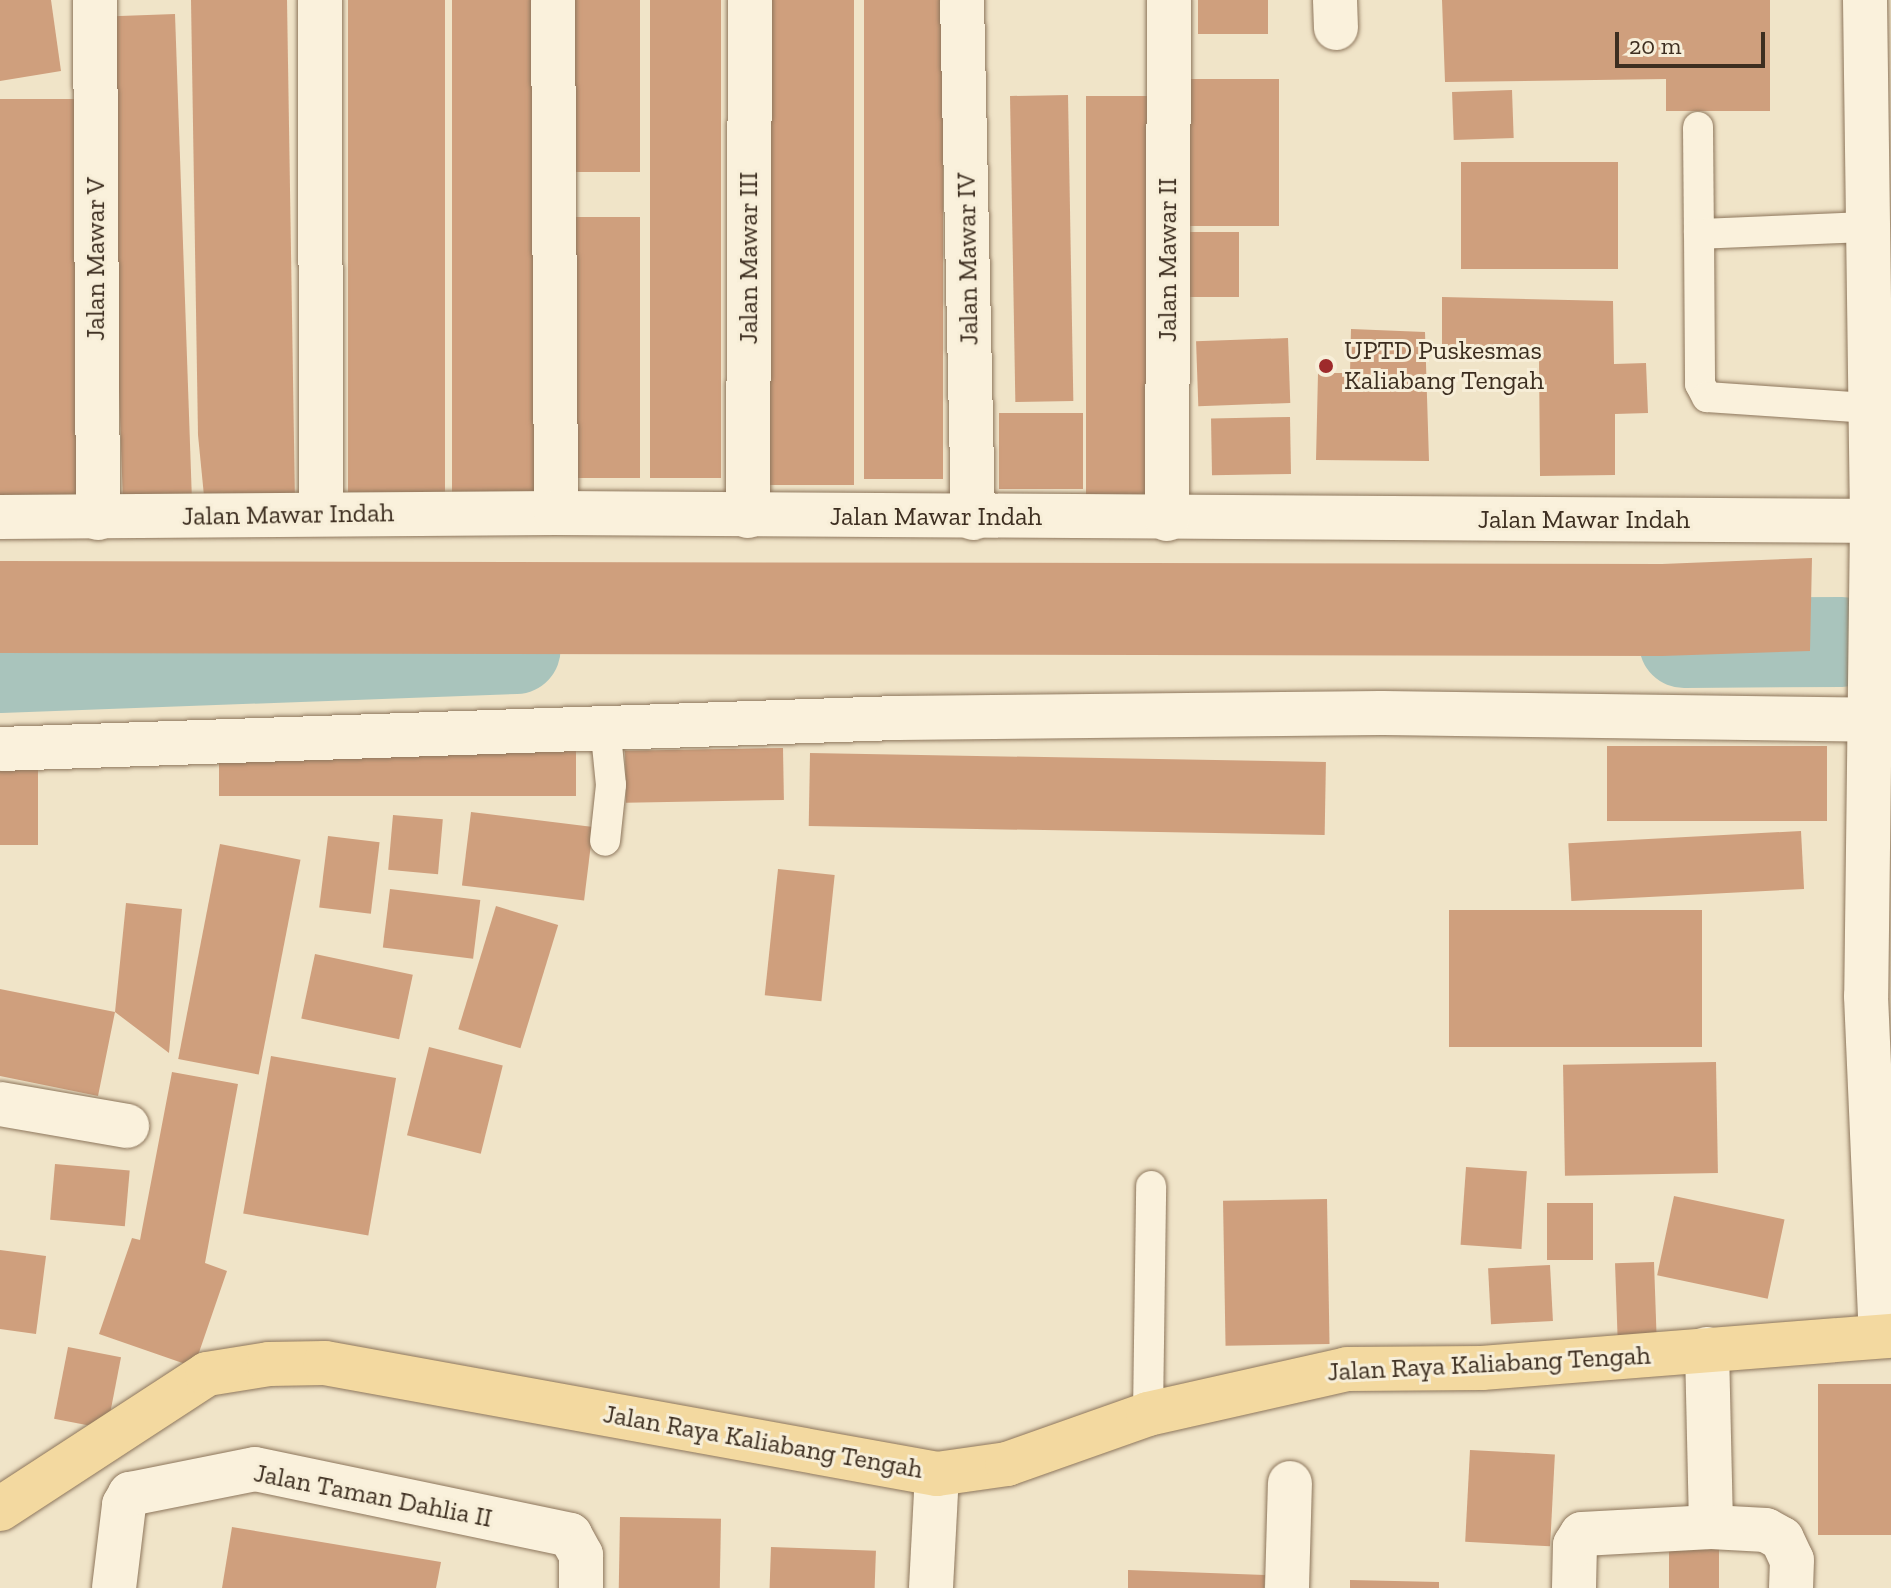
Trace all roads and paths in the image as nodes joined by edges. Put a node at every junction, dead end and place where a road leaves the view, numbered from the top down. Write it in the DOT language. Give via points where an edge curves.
graph roads {
  1 [pos="95,0"];
  2 [pos="320,0"];
  3 [pos="553,0"];
  4 [pos="750,0"];
  5 [pos="962,0"];
  6 [pos="1169,0"];
  7 [pos="1865,0"];
  8 [pos="1698,127"];
  9 [pos="1868,227"];
  10 [pos="1699,234"];
  11 [pos="1870,408"];
  12 [pos="556,513"];
  13 [pos="321,514"];
  14 [pos="748,516"];
  15 [pos="0,517"];
  16 [pos="98,518"];
  17 [pos="973,518"];
  18 [pos="1167,519"];
  19 [pos="1879,543"];
  20 [pos="1878,709"];
  21 [pos="605,725"];
  22 [pos="0,749"];
  23 [pos="605,841"];
  24 [pos="1878,995"];
  25 [pos="0,1104"];
  26 [pos="127,1126"];
  27 [pos="1151,1186"];
  28 [pos="1886,1336"];
  29 [pos="1707,1349"];
  30 [pos="1148,1414"];
  31 [pos="937,1474"];
  32 [pos="1290,1483"];
  33 [pos="0,1509"];
  34 [pos="1711,1527"];
  35 [pos="114,1588"];
  36 [pos="581,1588"];
  37 [pos="931,1588"];
  38 [pos="1287,1588"];
  39 [pos="1574,1588"];
  40 [pos="1791,1588"];
  1 -- 16 [label="street, Jalan Mawar V"];
  2 -- 13 [label="street"];
  3 -- 12 [label="street"];
  4 -- 14 [label="street, Jalan Mawar III"];
  5 -- 17 [label="street, Jalan Mawar IV"];
  6 -- 18 [label="street, Jalan Mawar II"];
  7 -- 9 [label="street"];
  8 -- 10 [label="lane"];
  9 -- 10 [label="lane"];
  9 -- 11 [label="street"];
  10 -- 11 [label="lane" via="1700,384 1707,397"];
  11 -- 19 [label="street"];
  12 -- 13 [label="street, Jalan Mawar Indah"];
  12 -- 14 [label="street, Jalan Mawar Indah"];
  13 -- 16 [label="street, Jalan Mawar Indah"];
  14 -- 17 [label="street, Jalan Mawar Indah"];
  15 -- 16 [label="street, Jalan Mawar Indah"];
  17 -- 18 [label="street, Jalan Mawar Indah"];
  18 -- 19 [label="street, Jalan Mawar Indah"];
  19 -- 20 [label="street"];
  20 -- 21 [label="street"];
  20 -- 24 [label="street"];
  21 -- 22 [label="street"];
  21 -- 23 [label="lane" via="611,805"];
  24 -- 28 [label="street"];
  25 -- 26 [label="street"];
  27 -- 30 [label="lane"];
  28 -- 29 [label="main road, Jalan Raya Kaliabang Tengah"];
  29 -- 30 [label="main road, Jalan Raya Kaliabang Tengah" via="1482,1368 1347,1369"];
  29 -- 34 [label="street"];
  30 -- 31 [label="main road, Jalan Raya Kaliabang Tengah" via="1007,1464"];
  31 -- 33 [label="main road, Jalan Raya Kaliabang Tengah" via="325,1363 269,1364 207,1374"];
  31 -- 37 [label="street"];
  32 -- 38 [label="street"];
  34 -- 39 [label="street" via="1582,1534 1575,1545"];
  34 -- 40 [label="street" via="1766,1530 1782,1539 1792,1560"];
  35 -- 36 [label="street, Jalan Taman Dahlia II" via="124,1505 130,1494 255,1469 570,1535 581,1555"];
}
